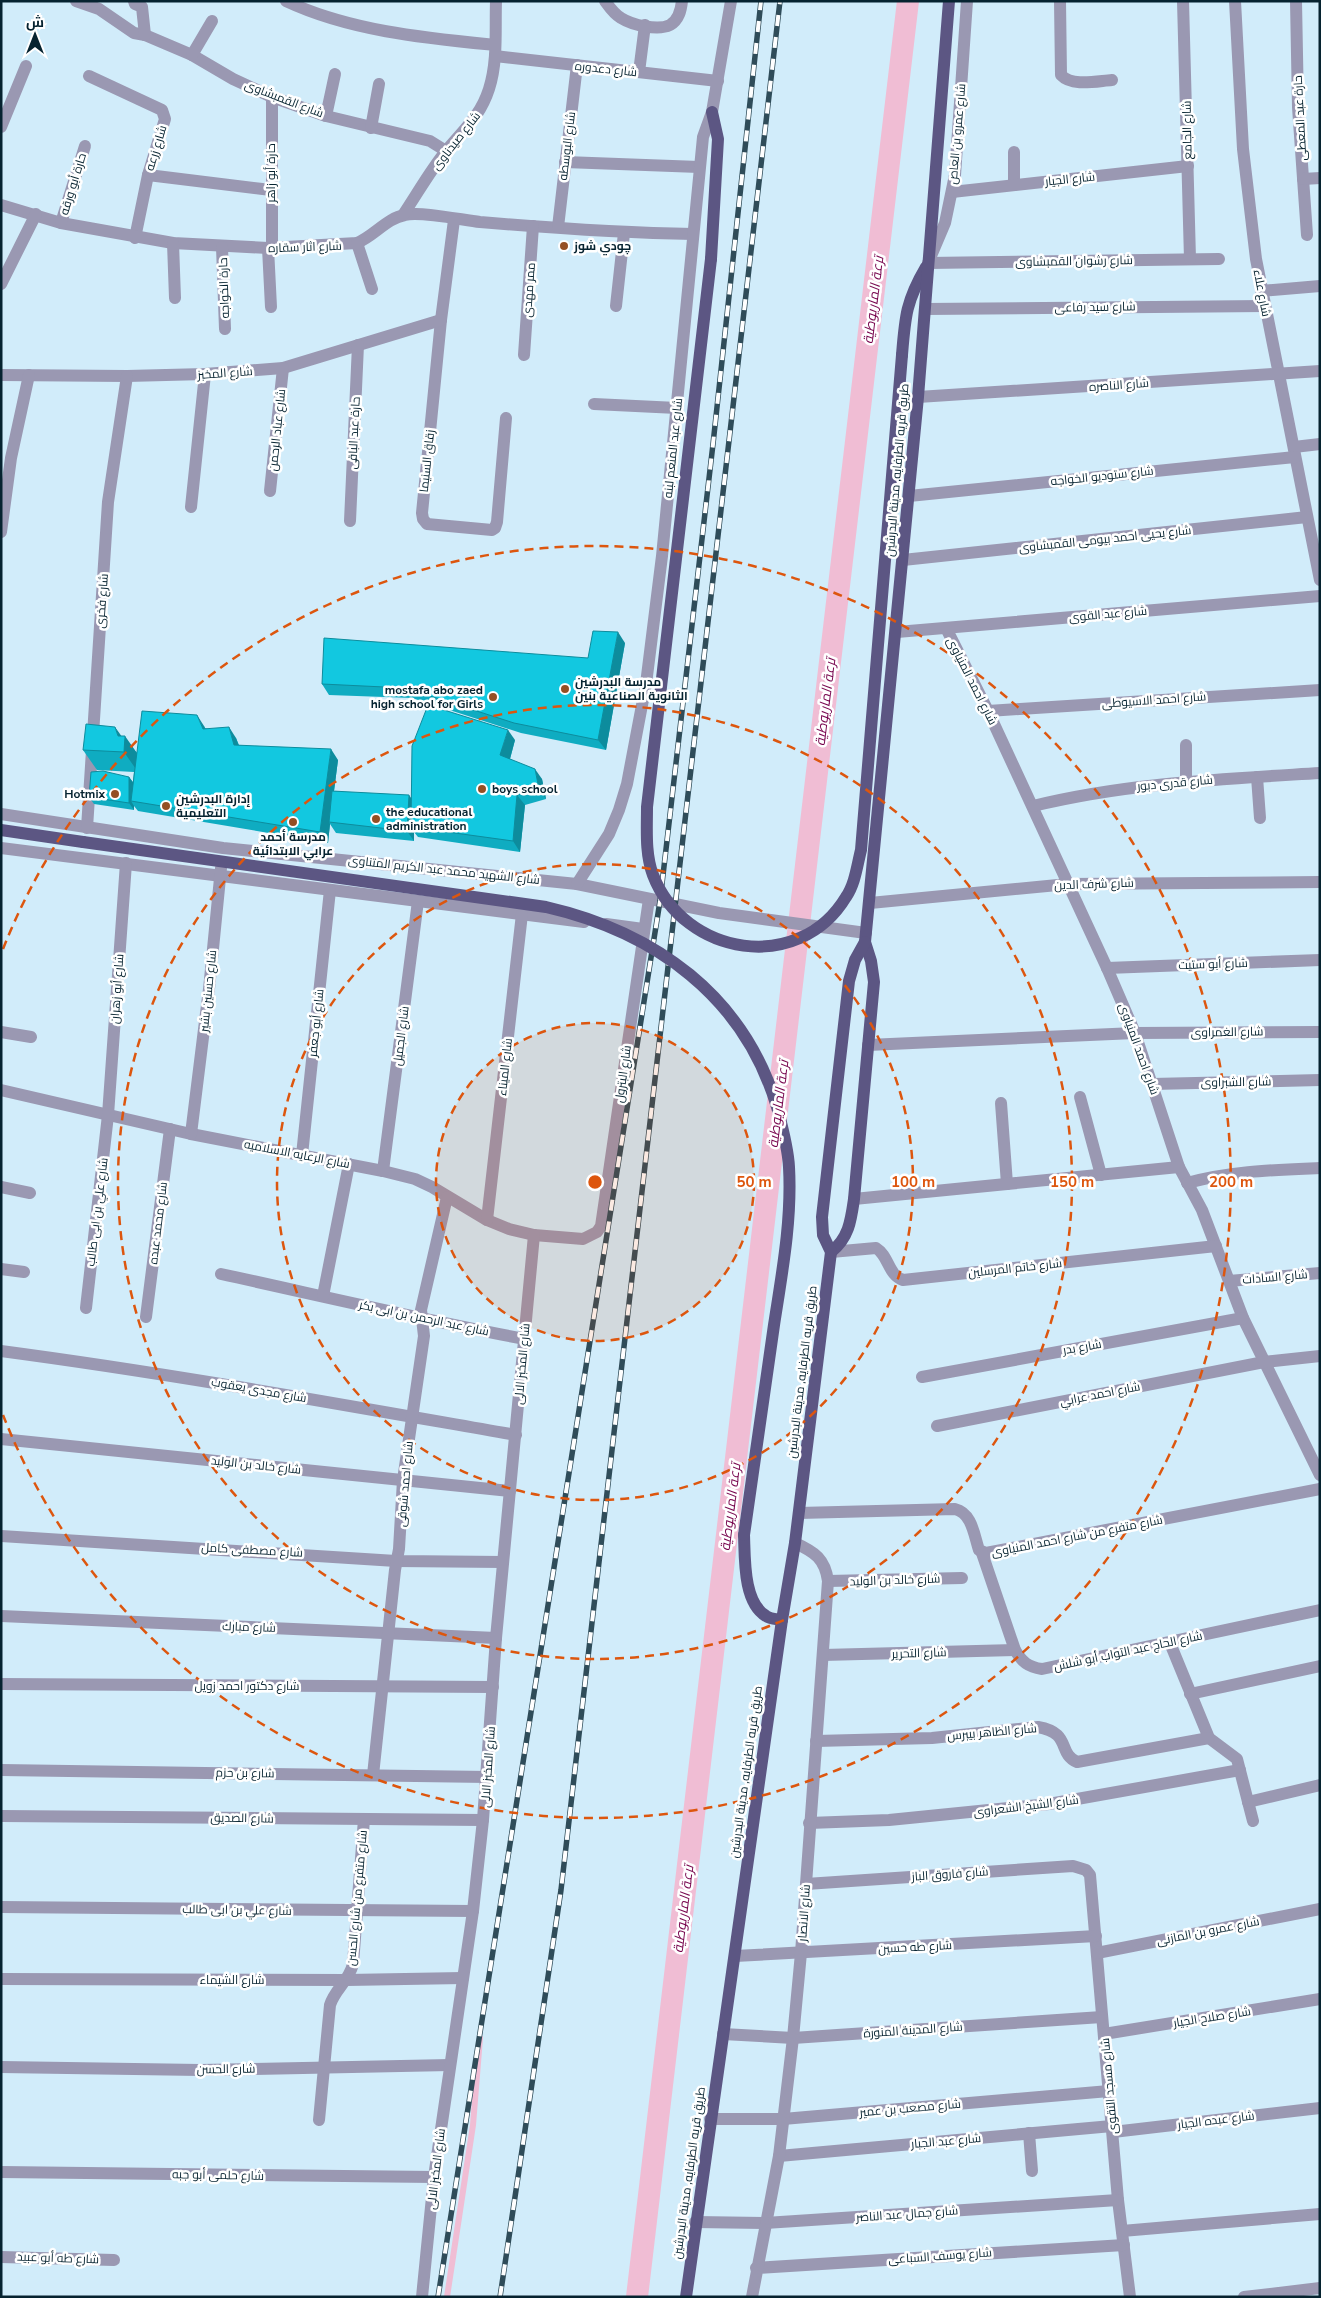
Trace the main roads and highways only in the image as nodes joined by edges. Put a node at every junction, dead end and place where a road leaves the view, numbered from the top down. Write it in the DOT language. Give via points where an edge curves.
graph roads {
  1 [pos="949,1"];
  2 [pos="712,112"];
  3 [pos="928,263"];
  4 [pos="1,830"];
  5 [pos="866,937"];
  6 [pos="831,1252"];
  7 [pos="782,1620"];
  8 [pos="686,2297"];
  1 -- 3 [label="main road, طريق قريه الطرفايه, مدينة البدرشين"];
  2 -- 3 [label="main road, bridge" via="718,140 711,259 647,807 647,841 652,874 663,896 684,920 719,941 758,947 790,942 832,916 846,897 854,877 861,850 905,320 910,297"];
  3 -- 5 [label="main road, طريق قريه الطرفايه, مدينة البدرشين" via="897,632"];
  4 -- 7 [label="main road, bridge" via="554,909 614,927 647,944 702,985 731,1017 757,1057 776,1105 789,1165 789,1215 784,1262 744,1535 745,1569 755,1603 766,1616"];
  5 -- 6 [label="main road, طريق قريه الطرفايه, مدينة البدرشين" via="854,960 849,981 822,1217 824,1235"];
  5 -- 6 [label="main road, طريق قريه الطرفايه, مدينة البدرشين" via="874,982 854,1199 848,1230"];
  6 -- 7 [label="main road, طريق قريه الطرفايه, مدينة البدرشين" via="795,1543"];
  7 -- 8 [label="main road, طريق قريه الطرفايه, مدينة البدرشين"];
}
